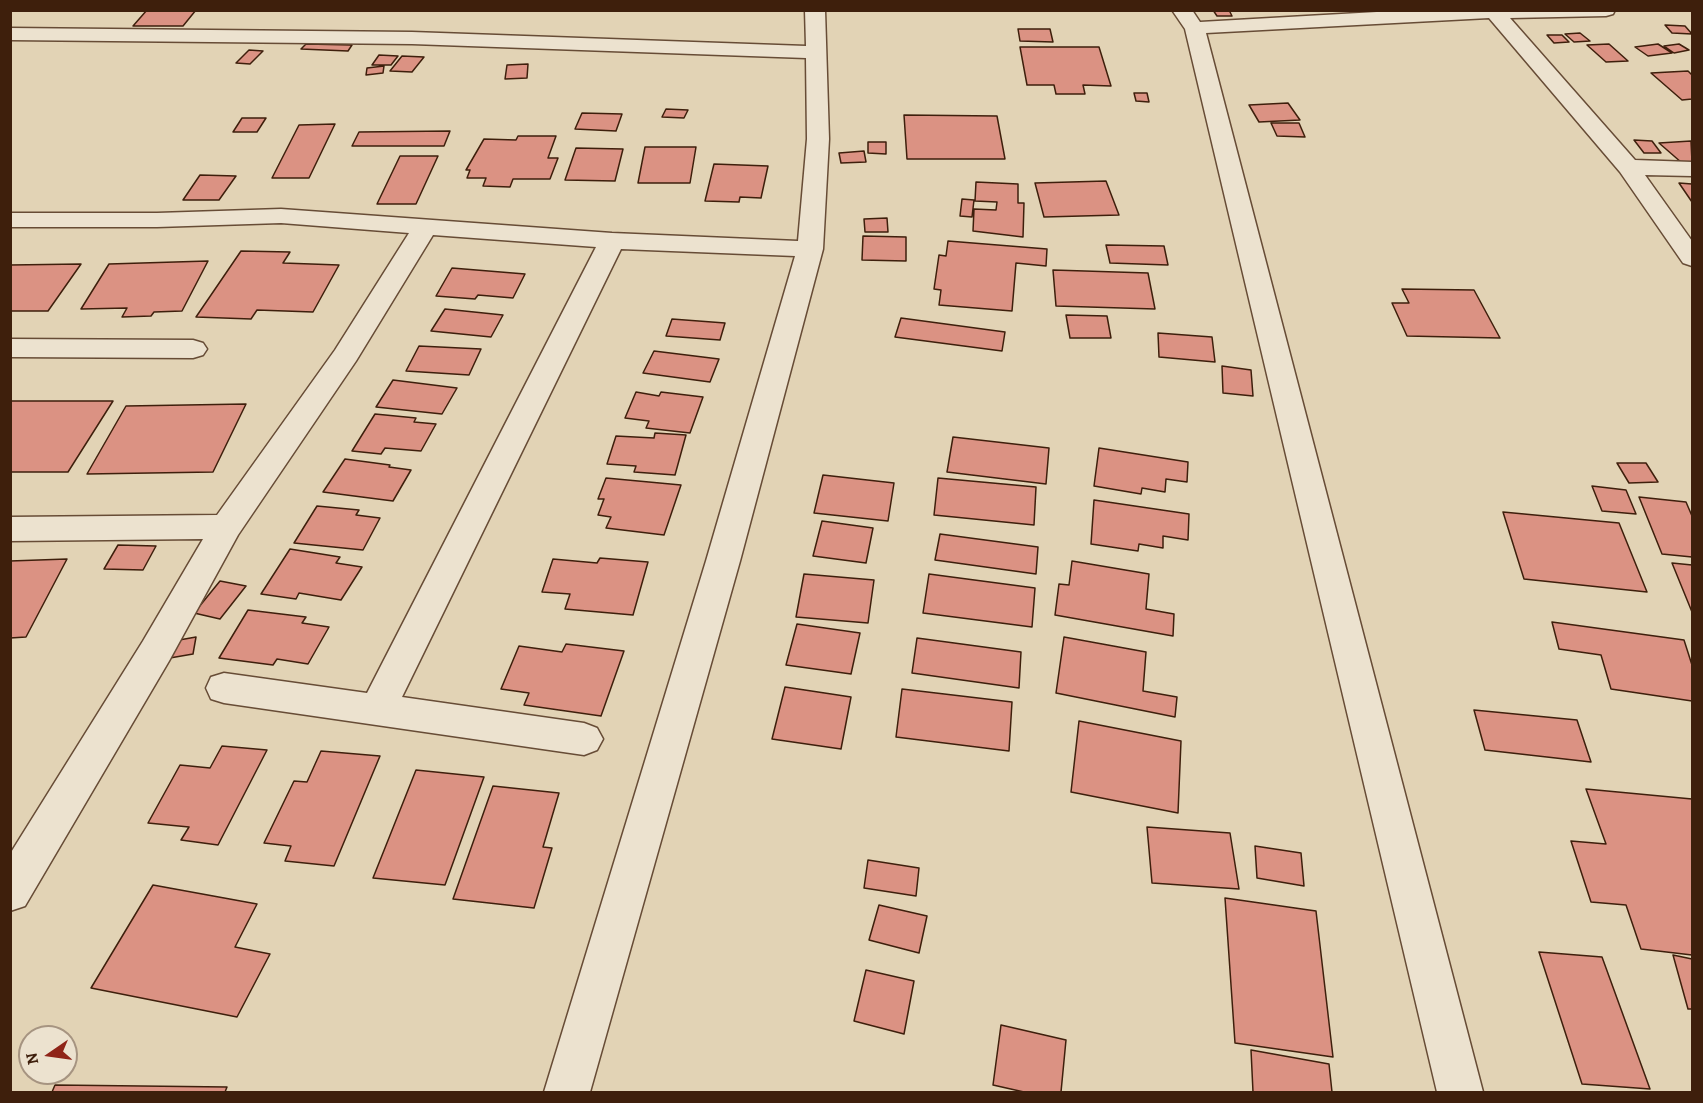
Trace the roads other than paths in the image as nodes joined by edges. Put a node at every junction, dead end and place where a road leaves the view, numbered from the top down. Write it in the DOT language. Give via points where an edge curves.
graph roads {
  1 [pos="815,10"];
  2 [pos="1606,10"];
  3 [pos="1494,11"];
  4 [pos="1188,19"];
  5 [pos="10,34"];
  6 [pos="815,52"];
  7 [pos="1628,167"];
  8 [pos="1692,169"];
  9 [pos="10,220"];
  10 [pos="424,229"];
  11 [pos="612,241"];
  12 [pos="810,249"];
  13 [pos="1692,258"];
  14 [pos="10,348"];
  15 [pos="193,349"];
  16 [pos="226,527"];
  17 [pos="10,529"];
  18 [pos="224,688"];
  19 [pos="377,710"];
  20 [pos="584,739"];
  21 [pos="10,892"];
  22 [pos="567,1092"];
  23 [pos="1460,1092"];
  1 -- 6 [label="street"];
  2 -- 3 [label="street"];
  3 -- 4 [label="street"];
  3 -- 7 [label="street"];
  4 -- 23 [label="street"];
  5 -- 6 [label="street" via="412,38"];
  6 -- 12 [label="street" via="818,139"];
  7 -- 8 [label="street"];
  7 -- 13 [label="street"];
  9 -- 10 [label="street" via="281,216"];
  10 -- 11 [label="street"];
  10 -- 16 [label="street" via="346,355"];
  11 -- 12 [label="street"];
  11 -- 19 [label="street"];
  12 -- 22 [label="street"];
  14 -- 15 [label="street"];
  16 -- 17 [label="street"];
  16 -- 21 [label="street"];
  18 -- 19 [label="street"];
  19 -- 20 [label="street"];
}
